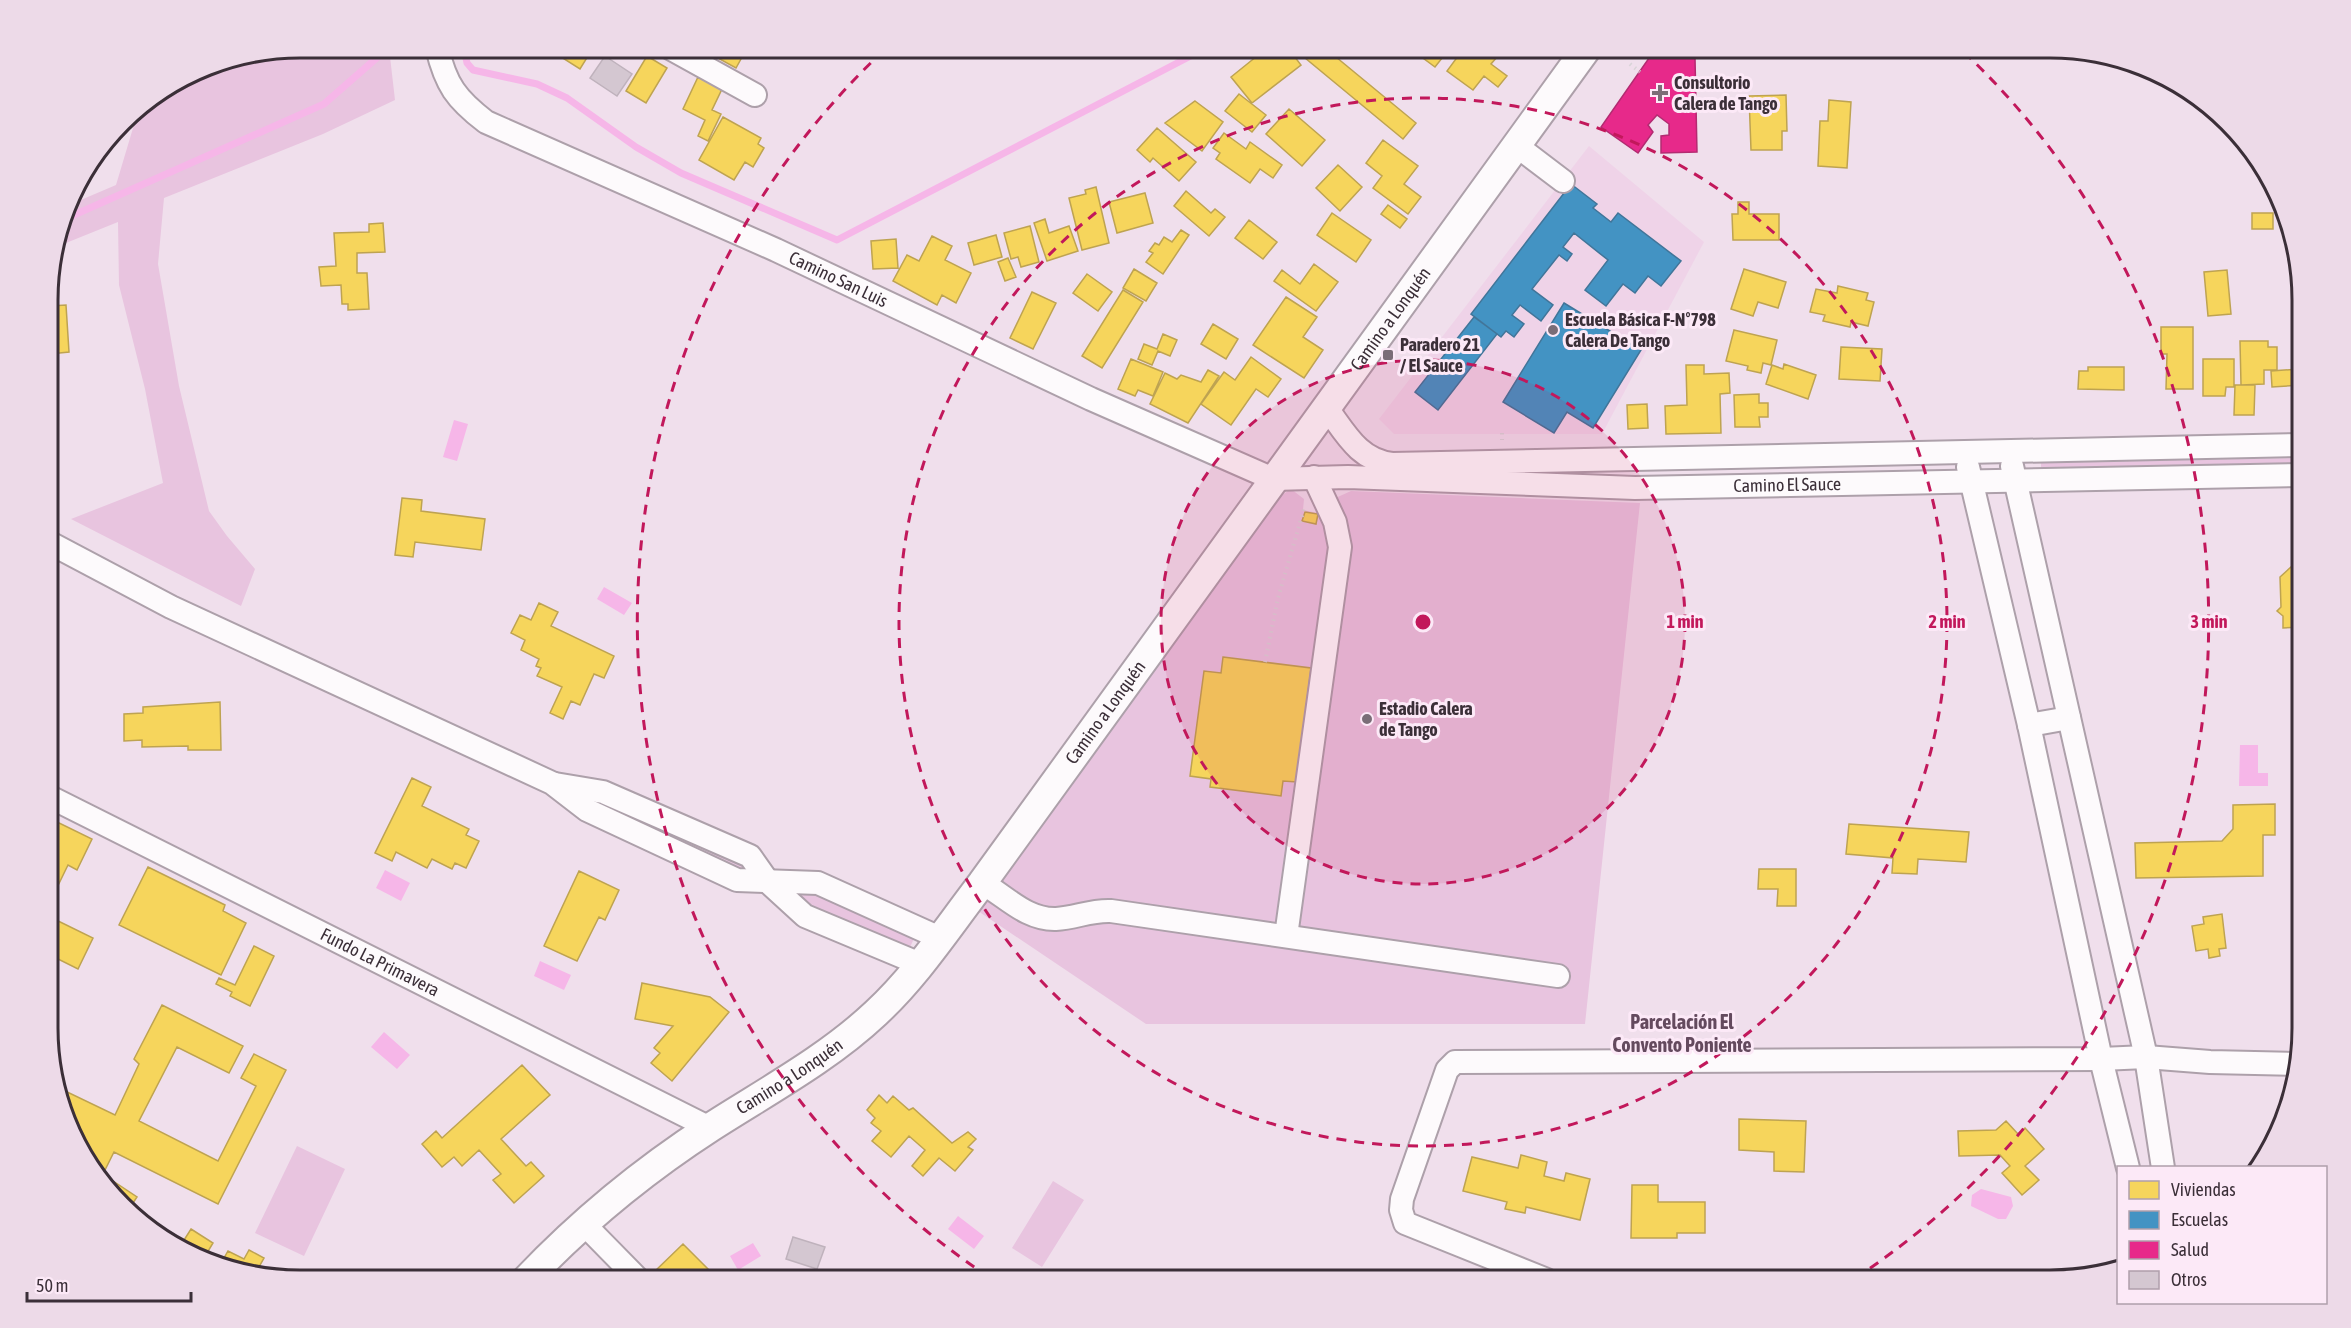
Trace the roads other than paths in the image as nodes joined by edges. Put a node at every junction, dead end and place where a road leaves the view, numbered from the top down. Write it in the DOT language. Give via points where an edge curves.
graph roads {
  1 [pos="439,58"];
  2 [pos="688,58"];
  3 [pos="1580,58"];
  4 [pos="755,95"];
  5 [pos="1517,146"];
  6 [pos="1563,181"];
  7 [pos="1326,407"];
  8 [pos="2292,445"];
  9 [pos="2008,450"];
  10 [pos="1360,451"];
  11 [pos="1965,452"];
  12 [pos="2292,475"];
  13 [pos="1314,477"];
  14 [pos="1348,477"];
  15 [pos="1273,479"];
  16 [pos="2015,479"];
  17 [pos="1971,482"];
  18 [pos="58,547"];
  19 [pos="2069,718"];
  20 [pos="2029,725"];
  21 [pos="58,801"];
  22 [pos="769,883"];
  23 [pos="982,883"];
  24 [pos="1286,936"];
  25 [pos="940,938"];
  26 [pos="920,964"];
  27 [pos="1558,976"];
  28 [pos="2146,1057"];
  29 [pos="2101,1059"];
  30 [pos="2289,1064"];
  31 [pos="710,1128"];
  32 [pos="2128,1166"];
  33 [pos="2163,1166"];
  34 [pos="583,1222"];
  35 [pos="536,1270"];
  36 [pos="629,1270"];
  37 [pos="1522,1270"];
  1 -- 15 [label="street, Camino San Luis" via="449,86 461,103 486,122 776,250 1091,399"];
  2 -- 4 [label="street"];
  3 -- 5 [label="main road, Camino a Lonquén"];
  5 -- 6 [label="street"];
  5 -- 7 [label="main road, Camino a Lonquén"];
  7 -- 10 [label="street, Camino El Sauce"];
  7 -- 15 [label="main road, Camino a Lonquén"];
  8 -- 9 [label="street, Camino El Sauce"];
  9 -- 11 [label="street, Camino El Sauce"];
  9 -- 16 [label="street"];
  10 -- 11 [label="street, Camino El Sauce" via="1379,462 1392,464"];
  10 -- 14 [label="street"];
  11 -- 17 [label="street"];
  12 -- 16 [label="street, Camino El Sauce"];
  13 -- 14 [label="street, Camino El Sauce"];
  13 -- 15 [label="street, Camino El Sauce"];
  13 -- 24 [label="street" via="1335,522 1340,547"];
  14 -- 17 [label="street, Camino El Sauce" via="1635,488"];
  15 -- 23 [label="main road, Camino a Lonquén"];
  16 -- 17 [label="street, Camino El Sauce"];
  16 -- 19 [label="street"];
  17 -- 20 [label="street"];
  18 -- 22 [label="street" via="171,607 552,783 587,810 737,880"];
  19 -- 20 [label="street"];
  19 -- 28 [label="street"];
  20 -- 29 [label="street"];
  21 -- 31 [label="street, Fundo La Primavera"];
  22 -- 25 [label="street" via="818,883"];
  22 -- 26 [label="street" via="805,916"];
  23 -- 24 [label="street" via="1024,912 1044,918 1111,911"];
  23 -- 25 [label="main road, Camino a Lonquén"];
  24 -- 27 [label="street"];
  25 -- 26 [label="main road, Camino a Lonquén"];
  26 -- 31 [label="main road, Camino a Lonquén" via="900,990 846,1038"];
  28 -- 29 [label="street"];
  28 -- 30 [label="street"];
  28 -- 33 [label="street"];
  29 -- 32 [label="street"];
  29 -- 37 [label="street" via="1455,1062 1447,1070 1402,1200 1401,1216 1405,1223"];
  31 -- 34 [label="main road, Camino a Lonquén"];
  34 -- 35 [label="main road, Camino a Lonquén"];
  34 -- 36 [label="street"];
}
